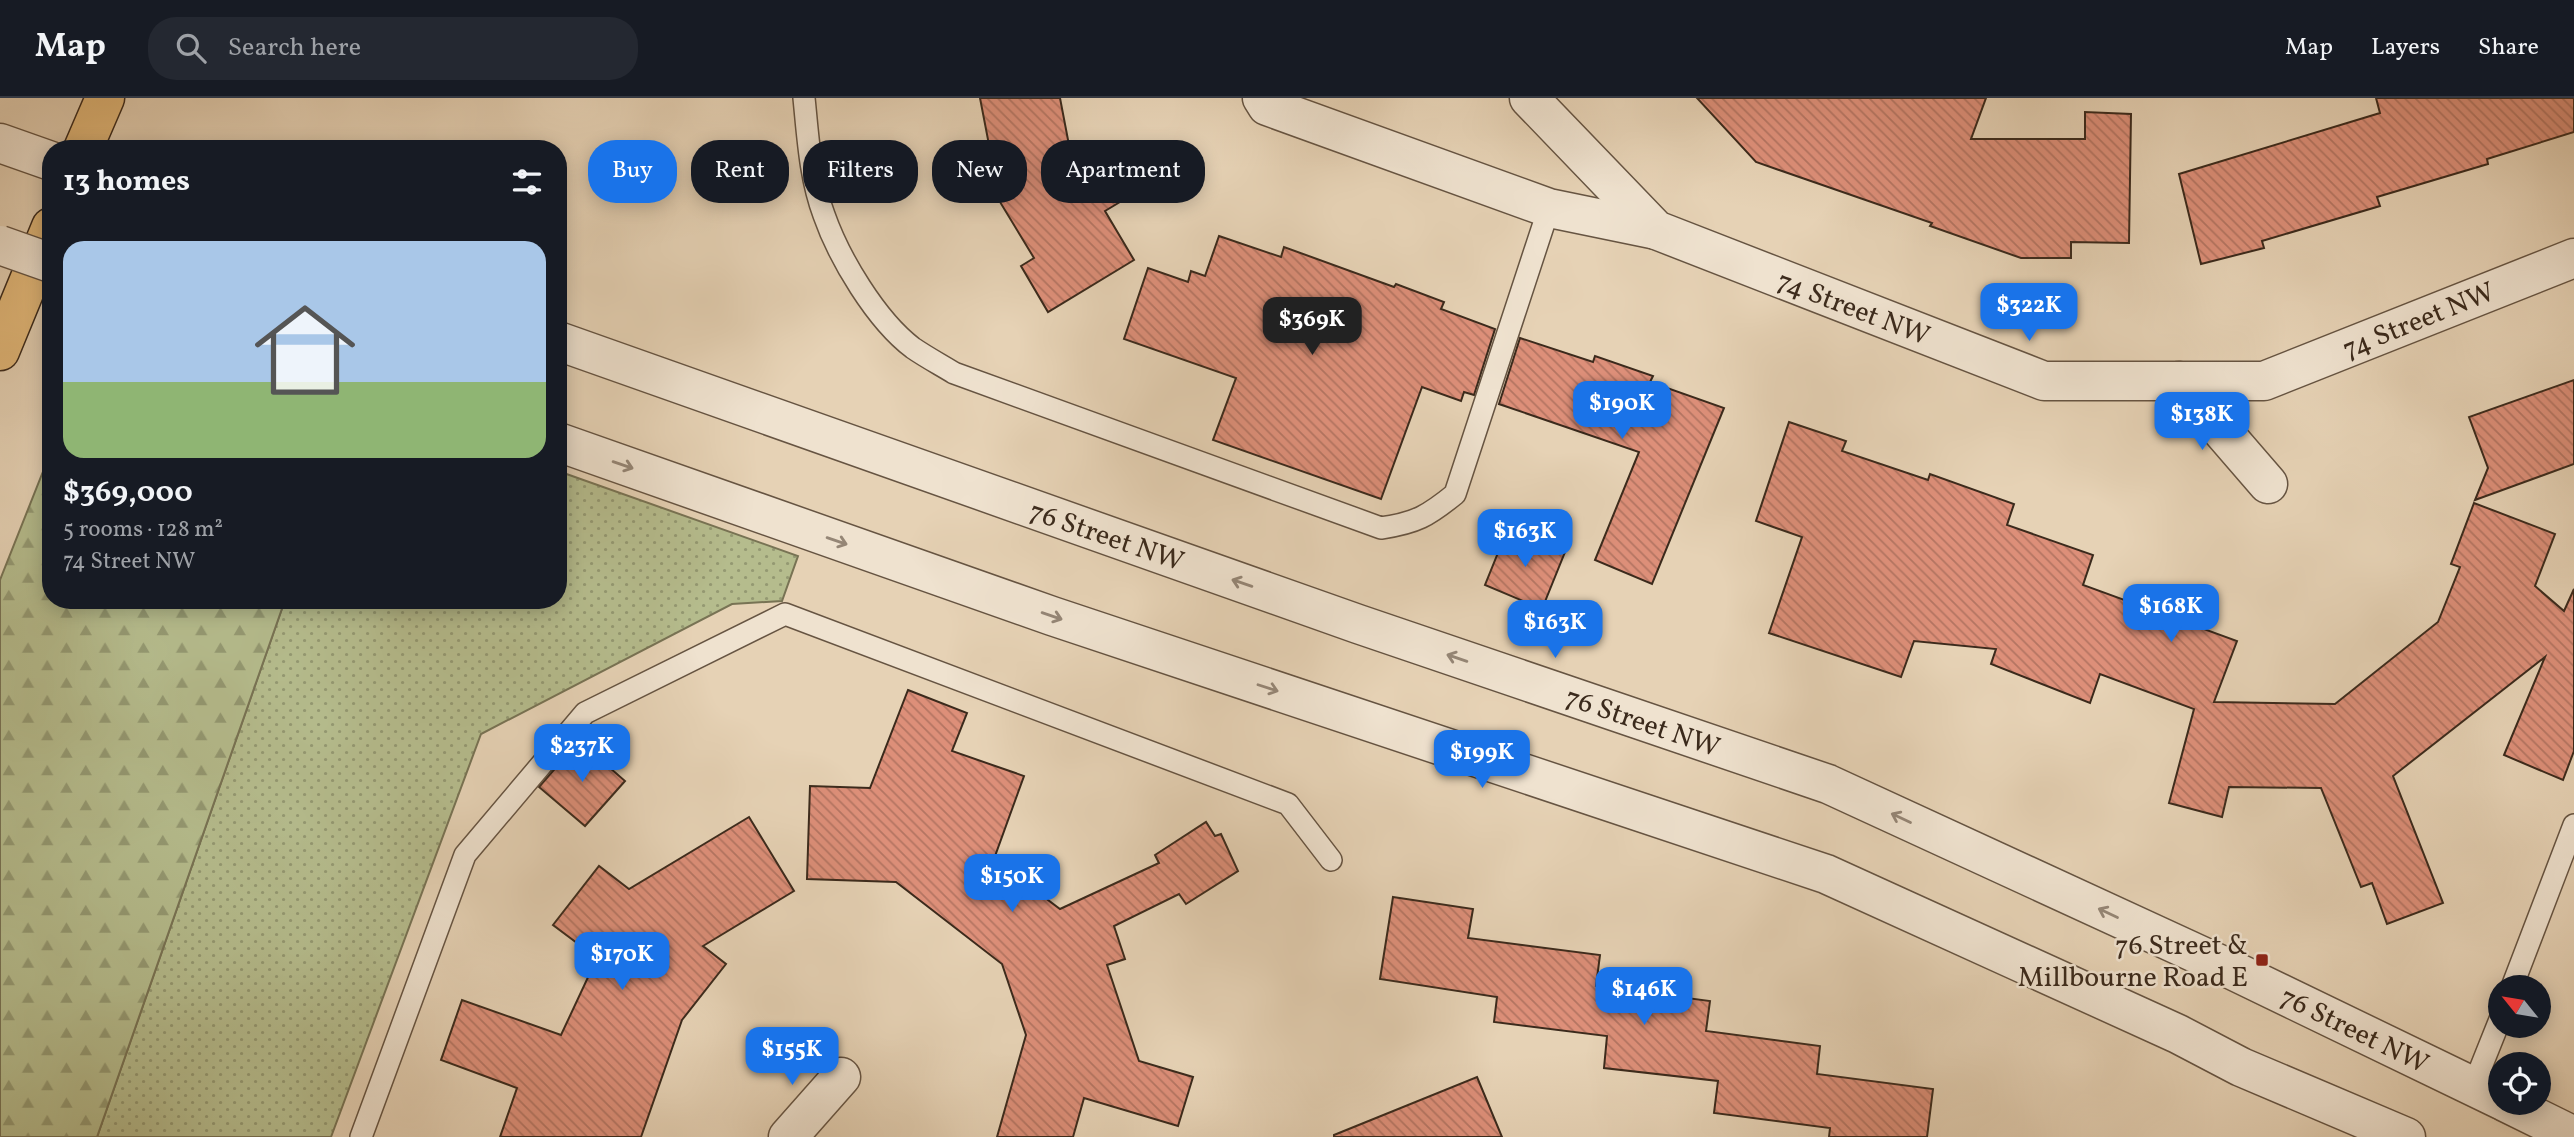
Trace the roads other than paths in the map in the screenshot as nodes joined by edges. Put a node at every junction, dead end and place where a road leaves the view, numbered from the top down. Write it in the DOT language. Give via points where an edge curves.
graph roads {
  1 [pos="105,98"];
  2 [pos="804,98"];
  3 [pos="1262,98"];
  4 [pos="1529,98"];
  5 [pos="87,140"];
  6 [pos="0,143"];
  7 [pos="42,158"];
  8 [pos="1549,208"];
  9 [pos="1656,230"];
  10 [pos="0,245"];
  11 [pos="42,249"];
  12 [pos="2574,258"];
  13 [pos="42,260"];
  14 [pos="567,344"];
  15 [pos="0,351"];
  16 [pos="2179,381"];
  17 [pos="567,445"];
  18 [pos="2268,484"];
  19 [pos="2574,825"];
  20 [pos="1331,860"];
  21 [pos="2517,975"];
  22 [pos="841,1077"];
  23 [pos="2488,1094"];
  24 [pos="2531,1115"];
  25 [pos="2574,1136"];
  26 [pos="361,1137"];
  27 [pos="788,1137"];
  28 [pos="2406,1137"];
  1 -- 5 [label="highway"];
  2 -- 8 [label="lane" via="810,158 824,215 879,314 912,347 954,373 1381,528 1429,516 1455,494"];
  3 -- 8 [label="street, 74 Street NW" via="1267,106"];
  4 -- 9 [label="street, 74 Street NW"];
  6 -- 7 [label="street"];
  8 -- 9 [label="street, 74 Street NW"];
  9 -- 16 [label="street, 74 Street NW" via="2044,381"];
  10 -- 13 [label="street, bridge"];
  11 -- 15 [label="highway"];
  12 -- 16 [label="street, 74 Street NW" via="2264,381"];
  23 -- 14 [label="street, 76 Street NW, one-way" via="1828,784 1371,629"];
  16 -- 18 [label="street"];
  17 -- 28 [label="street, one-way" via="1052,616 1826,874"];
  19 -- 21 [label="lane"];
  20 -- 26 [label="lane" via="1288,804 785,614 585,713 465,855"];
  22 -- 27 [label="street"];
  24 -- 25 [label="street, 76 Street NW"];
}
